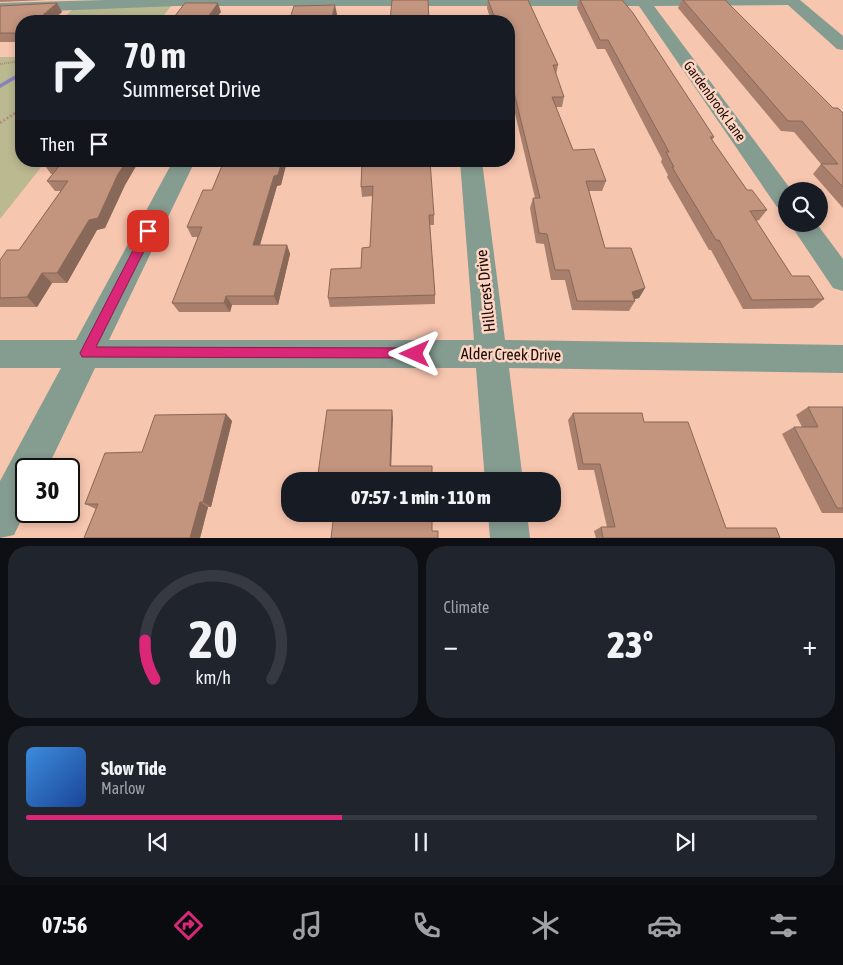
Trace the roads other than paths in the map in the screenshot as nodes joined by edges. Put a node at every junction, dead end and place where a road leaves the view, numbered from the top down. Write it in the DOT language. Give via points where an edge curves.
graph roads {
  1 [pos="346,1"];
  2 [pos="792,1"];
  3 [pos="453,2"];
  4 [pos="644,2"];
  5 [pos="0,8"];
  6 [pos="454,15"];
  7 [pos="843,44"];
  8 [pos="181,167"];
  9 [pos="472,167"];
  10 [pos="778,190"];
  11 [pos="809,232"];
  12 [pos="843,280"];
  13 [pos="87,353"];
  14 [pos="0,354"];
  15 [pos="492,354"];
  16 [pos="843,359"];
  17 [pos="32,458"];
  18 [pos="503,472"];
  19 [pos="15,491"];
  20 [pos="0,521"];
  21 [pos="509,522"];
  22 [pos="510,538"];
  1 -- 3 [label="street"];
  1 -- 5 [label="street" via="261,8 120,3"];
  2 -- 4 [label="street"];
  2 -- 7 [label="street"];
  3 -- 4 [label="street"];
  3 -- 6 [label="street"];
  4 -- 10 [label="street, Gardenbrook Lane"];
  8 -- 13 [label="street"];
  9 -- 15 [label="street, Hillcrest Drive"];
  11 -- 12 [label="street"];
  13 -- 14 [label="street, Alder Creek Drive"];
  13 -- 15 [label="street, Alder Creek Drive"];
  13 -- 17 [label="street"];
  15 -- 16 [label="street, Alder Creek Drive"];
  15 -- 18 [label="street, Hillcrest Drive"];
  19 -- 20 [label="street"];
  21 -- 22 [label="street"];
}
